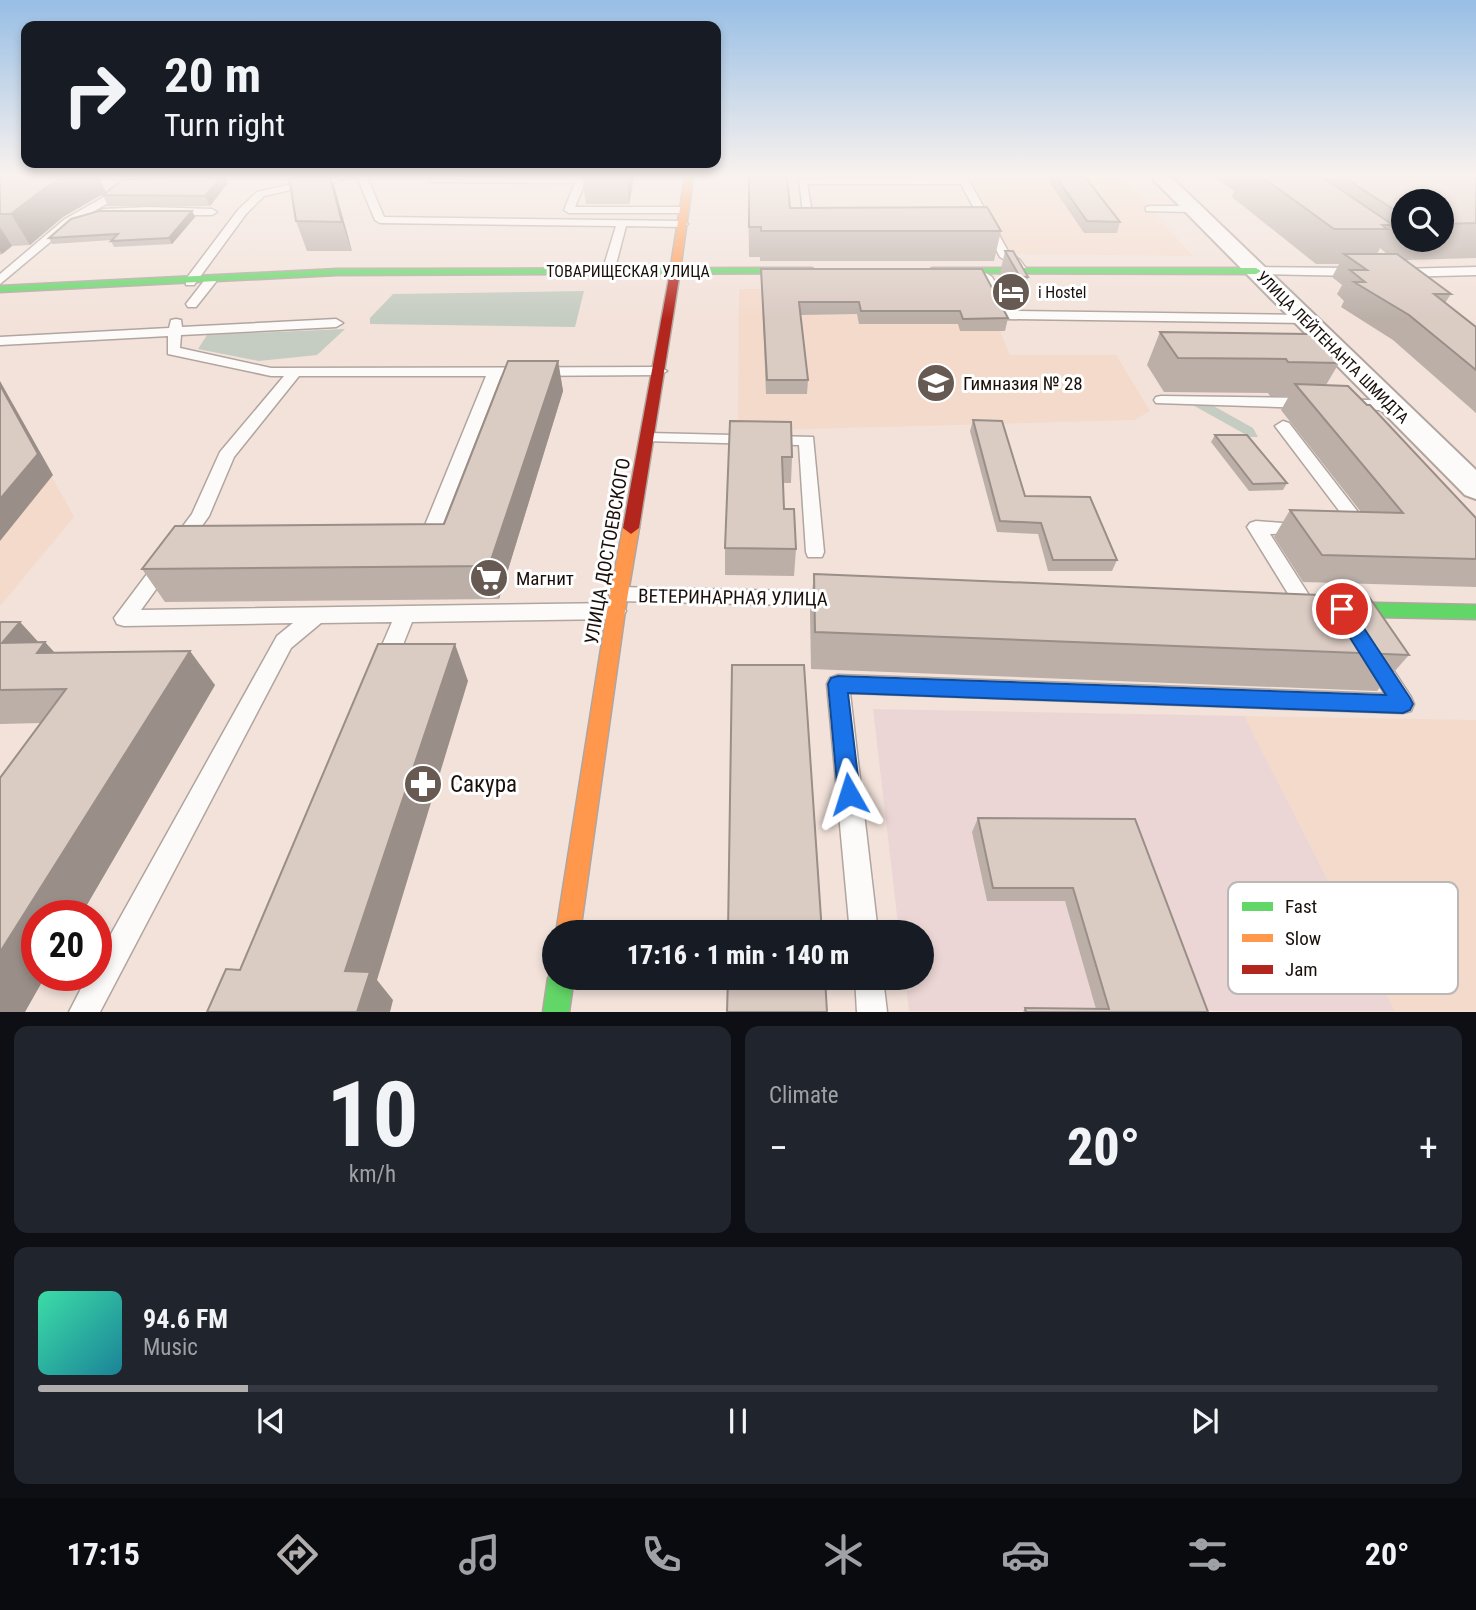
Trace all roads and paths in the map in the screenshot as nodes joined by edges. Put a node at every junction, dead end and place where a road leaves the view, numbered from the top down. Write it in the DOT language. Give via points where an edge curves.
graph roads {
  1 [pos="65,224"];
  2 [pos="235,224"];
  3 [pos="622,224"];
  4 [pos="683,224"];
  5 [pos="809,224"];
  6 [pos="986,224"];
  7 [pos="1207,224"];
  8 [pos="824,230"];
  9 [pos="975,230"];
  10 [pos="989,230"];
  11 [pos="676,271"];
  12 [pos="832,271"];
  13 [pos="914,271"];
  14 [pos="983,271"];
  15 [pos="1021,271"];
  16 [pos="1255,271"];
  17 [pos="1476,271"];
  18 [pos="608,272"];
  19 [pos="1374,272"];
  20 [pos="0,280"];
  21 [pos="211,280"];
  22 [pos="190,282"];
  23 [pos="0,289"];
  24 [pos="1422,289"];
  25 [pos="192,304"];
  26 [pos="1304,319"];
  27 [pos="336,323"];
  28 [pos="175,328"];
  29 [pos="0,341"];
  30 [pos="660,371"];
  31 [pos="295,372"];
  32 [pos="495,372"];
  33 [pos="1161,400"];
  34 [pos="1392,405"];
  35 [pos="1283,426"];
  36 [pos="648,438"];
  37 [pos="1476,488"];
  38 [pos="1316,529"];
  39 [pos="1340,530"];
  40 [pos="404,531"];
  41 [pos="188,532"];
  42 [pos="214,532"];
  43 [pos="815,552"];
  44 [pos="847,599"];
  45 [pos="618,603"];
  46 [pos="1279,608"];
  47 [pos="1307,608"];
  48 [pos="1342,609"];
  49 [pos="1476,612"];
  50 [pos="405,614"];
  51 [pos="316,616"];
  52 [pos="374,691"];
  53 [pos="570,920"];
  54 [pos="863,920"];
  55 [pos="559,990"];
  56 [pos="870,990"];
  57 [pos="84,1012"];
  58 [pos="556,1012"];
  59 [pos="872,1012"];
  1 -- 20 [label="lane"];
  2 -- 22 [label="lane"];
  3 -- 18 [label="lane"];
  4 -- 11 [label="street, УЛИЦА ДОСТОЕВСКОГО"];
  5 -- 8 [label="lane" via="810,230"];
  6 -- 10 [label="lane"];
  7 -- 16 [label="street, УЛИЦА ЛЕЙТЕНАНТА ШМИДТА"];
  9 -- 10 [label="lane"];
  10 -- 15 [label="lane" via="1004,255"];
  11 -- 12 [label="street, ТОВАРИЩЕСКАЯ УЛИЦА"];
  11 -- 18 [label="street, ТОВАРИЩЕСКАЯ УЛИЦА"];
  11 -- 30 [label="street, УЛИЦА ДОСТОЕВСКОГО"];
  13 -- 14 [label="street"];
  14 -- 15 [label="street"];
  14 -- 26 [label="lane" via="1007,315"];
  15 -- 16 [label="street"];
  16 -- 19 [label="lane"];
  16 -- 26 [label="street, УЛИЦА ЛЕЙТЕНАНТА ШМИДТА"];
  17 -- 24 [label="lane" via="1392,269"];
  18 -- 21 [label="street, ТОВАРИЩЕСКАЯ УЛИЦА" via="337,272"];
  21 -- 22 [label="street, ТОВАРИЩЕСКАЯ УЛИЦА"];
  21 -- 25 [label="lane"];
  22 -- 23 [label="street, ТОВАРИЩЕСКАЯ УЛИЦА"];
  26 -- 34 [label="street, УЛИЦА ЛЕЙТЕНАНТА ШМИДТА"];
  27 -- 28 [label="lane"];
  28 -- 29 [label="lane"];
  28 -- 31 [label="lane" via="173,351 271,372"];
  30 -- 32 [label="lane"];
  30 -- 36 [label="street, УЛИЦА ДОСТОЕВСКОГО"];
  31 -- 32 [label="lane"];
  31 -- 41 [label="lane" via="226,456 200,516"];
  32 -- 40 [label="lane" via="431,531"];
  33 -- 34 [label="lane"];
  34 -- 37 [label="street, УЛИЦА ЛЕЙТЕНАНТА ШМИДТА"];
  35 -- 39 [label="lane" via="1362,530"];
  36 -- 43 [label="lane" via="807,440"];
  36 -- 45 [label="street, УЛИЦА ДОСТОЕВСКОГО"];
  38 -- 47 [label="lane" via="1256,527"];
  41 -- 42 [label="lane"];
  41 -- 51 [label="lane, ВЕТЕРИНАРНАЯ УЛИЦА" via="124,618"];
  44 -- 45 [label="lane, ВЕТЕРИНАРНАЯ УЛИЦА"];
  45 -- 50 [label="lane, ВЕТЕРИНАРНАЯ УЛИЦА"];
  45 -- 53 [label="street, УЛИЦА ДОСТОЕВСКОГО"];
  46 -- 47 [label="lane"];
  47 -- 48 [label="street"];
  48 -- 49 [label="street"];
  48 -- 54 [label="lane" via="1403,704 838,684"];
  50 -- 51 [label="lane, ВЕТЕРИНАРНАЯ УЛИЦА"];
  50 -- 52 [label="lane"];
  51 -- 57 [label="lane" via="284,642"];
  55 -- 58 [label="street"];
  56 -- 59 [label="lane"];
}
